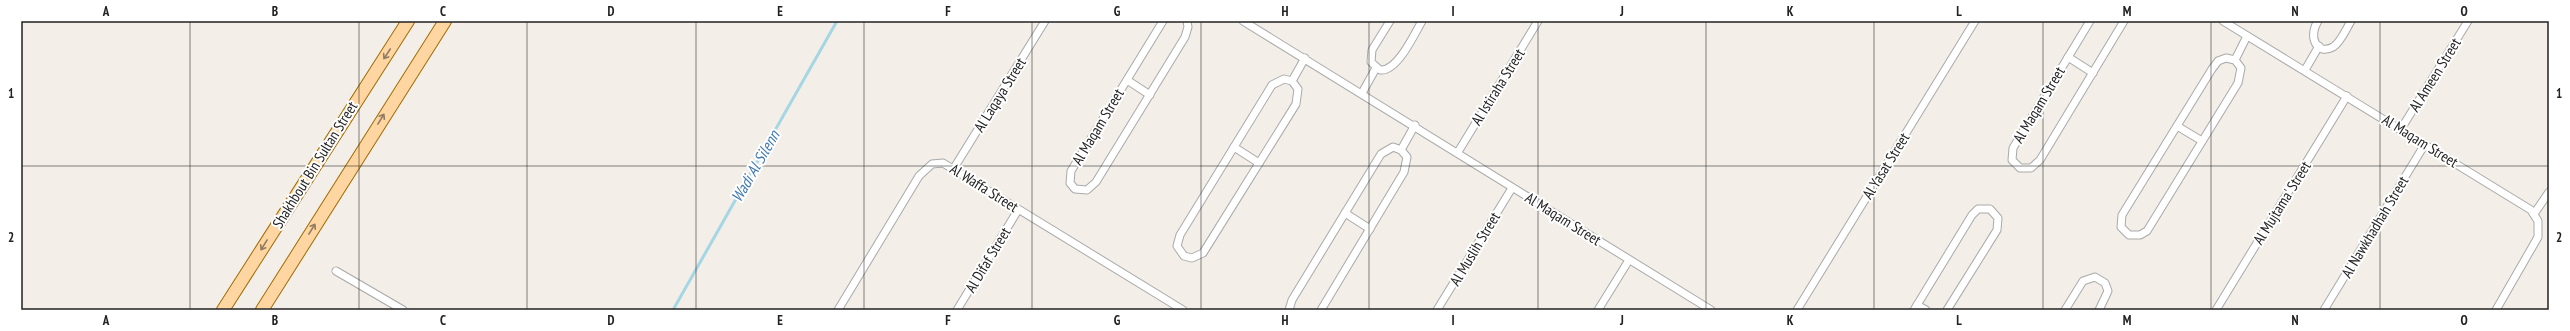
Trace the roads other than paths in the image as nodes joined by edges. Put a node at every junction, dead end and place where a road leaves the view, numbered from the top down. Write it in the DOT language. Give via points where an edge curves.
graph roads {
  1 [pos="408,21"];
  2 [pos="445,21"];
  3 [pos="1045,21"];
  4 [pos="1163,21"];
  5 [pos="1187,21"];
  6 [pos="1243,21"];
  7 [pos="1390,21"];
  8 [pos="1422,21"];
  9 [pos="1538,21"];
  10 [pos="1975,21"];
  11 [pos="2090,21"];
  12 [pos="2124,21"];
  13 [pos="2223,21"];
  14 [pos="2318,21"];
  15 [pos="2351,21"];
  16 [pos="2468,21"];
  17 [pos="1252,23"];
  18 [pos="2246,36"];
  19 [pos="2319,46"];
  20 [pos="2068,57"];
  21 [pos="1305,58"];
  22 [pos="2235,60"];
  23 [pos="1376,68"];
  24 [pos="2305,70"];
  25 [pos="2093,73"];
  26 [pos="1126,80"];
  27 [pos="1292,81"];
  28 [pos="1362,93"];
  29 [pos="1150,94"];
  30 [pos="2347,96"];
  31 [pos="1415,125"];
  32 [pos="2177,126"];
  33 [pos="2401,129"];
  34 [pos="2202,141"];
  35 [pos="2425,144"];
  36 [pos="1234,147"];
  37 [pos="1401,150"];
  38 [pos="1458,152"];
  39 [pos="1259,163"];
  40 [pos="954,168"];
  41 [pos="1512,188"];
  42 [pos="2549,192"];
  43 [pos="1018,210"];
  44 [pos="1345,213"];
  45 [pos="2534,214"];
  46 [pos="1370,228"];
  47 [pos="1629,260"];
  48 [pos="336,271"];
  49 [pos="1916,307"];
  50 [pos="223,310"];
  51 [pos="262,310"];
  52 [pos="403,310"];
  53 [pos="838,310"];
  54 [pos="957,310"];
  55 [pos="1183,310"];
  56 [pos="1289,310"];
  57 [pos="1321,310"];
  58 [pos="1437,310"];
  59 [pos="1598,310"];
  60 [pos="1711,310"];
  61 [pos="1797,310"];
  62 [pos="1926,310"];
  63 [pos="1947,310"];
  64 [pos="2065,310"];
  65 [pos="2099,310"];
  66 [pos="2216,310"];
  67 [pos="2324,310"];
  68 [pos="2496,310"];
  1 -- 50 [label="main road, Shakhbout Bin Sultan Street, one-way"];
  51 -- 2 [label="main road, one-way"];
  3 -- 40 [label="street, Al Laqaya Street"];
  4 -- 26 [label="street, Al Maqam Street"];
  5 -- 29 [label="street, Al Maqam Street" via="1185,37"];
  6 -- 17 [label="street, Al Maqam Street"];
  7 -- 23 [label="street" via="1370,54 1371,62"];
  8 -- 23 [label="street" via="1396,64 1387,70"];
  9 -- 38 [label="street, Al Istiraha Street"];
  10 -- 61 [label="street, Al Yasat Street"];
  11 -- 20 [label="street, Al Maqam Street"];
  12 -- 25 [label="street, Al Maqam Street"];
  13 -- 18 [label="street, Al Maqam Street"];
  14 -- 19 [label="street" via="2312,35"];
  15 -- 19 [label="street" via="2334,46"];
  16 -- 33 [label="street, Al Ameen Street"];
  17 -- 21 [label="street, Al Maqam Street"];
  18 -- 22 [label="street"];
  18 -- 24 [label="street, Al Maqam Street"];
  19 -- 24 [label="street"];
  20 -- 25 [label="street, Al Maqam Street"];
  20 -- 25 [label="street, Al Maqam Street" via="2013,148 2011,157 2017,166 2027,169 2037,164"];
  21 -- 27 [label="street"];
  21 -- 28 [label="street, Al Maqam Street"];
  22 -- 32 [label="street" via="2226,58 2218,61"];
  22 -- 34 [label="street" via="2241,68 2240,78"];
  23 -- 28 [label="street"];
  24 -- 30 [label="street, Al Maqam Street"];
  26 -- 29 [label="street, Al Maqam Street"];
  26 -- 29 [label="street, Al Maqam Street" via="1071,171 1070,183 1075,189 1087,190 1096,182"];
  27 -- 36 [label="street" via="1279,80 1272,85"];
  27 -- 39 [label="street" via="1298,89 1298,98"];
  28 -- 31 [label="street, Al Maqam Street"];
  30 -- 33 [label="street, Al Maqam Street"];
  30 -- 66 [label="street, Al Mujtama' Street"];
  31 -- 37 [label="street"];
  31 -- 38 [label="street, Al Maqam Street"];
  32 -- 34 [label="street"];
  32 -- 34 [label="street" via="2122,215 2122,227 2129,235 2137,236 2147,231"];
  33 -- 35 [label="street, Al Maqam Street"];
  35 -- 45 [label="street, Al Maqam Street"];
  35 -- 67 [label="street, Al Nawkhadhah Street"];
  36 -- 39 [label="street"];
  36 -- 39 [label="street" via="1178,238 1179,250 1184,256 1192,258 1202,253"];
  37 -- 44 [label="street" via="1393,147 1381,154"];
  37 -- 46 [label="street" via="1407,157 1406,167"];
  38 -- 41 [label="street, Al Maqam Street"];
  40 -- 43 [label="street, Al Waffa Street"];
  40 -- 53 [label="street, Al Waffa Street" via="937,163 923,171"];
  41 -- 47 [label="street, Al Maqam Street"];
  41 -- 58 [label="street, Al Muslih Street"];
  42 -- 45 [label="street"];
  43 -- 54 [label="street, Al Difaf Street"];
  43 -- 55 [label="street, Al Waffa Street"];
  44 -- 46 [label="street"];
  44 -- 56 [label="street" via="1292,300"];
  45 -- 68 [label="street" via="2539,229 2538,237"];
  46 -- 57 [label="street"];
  47 -- 59 [label="street"];
  47 -- 60 [label="street, Al Maqam Street"];
  48 -- 52 [label="street"];
  49 -- 62 [label="street"];
  49 -- 63 [label="street" via="1972,215 1982,208 1990,209 1998,218 1997,230"];
  64 -- 65 [label="street" via="2083,281 2095,277 2105,283 2108,291"];
}
